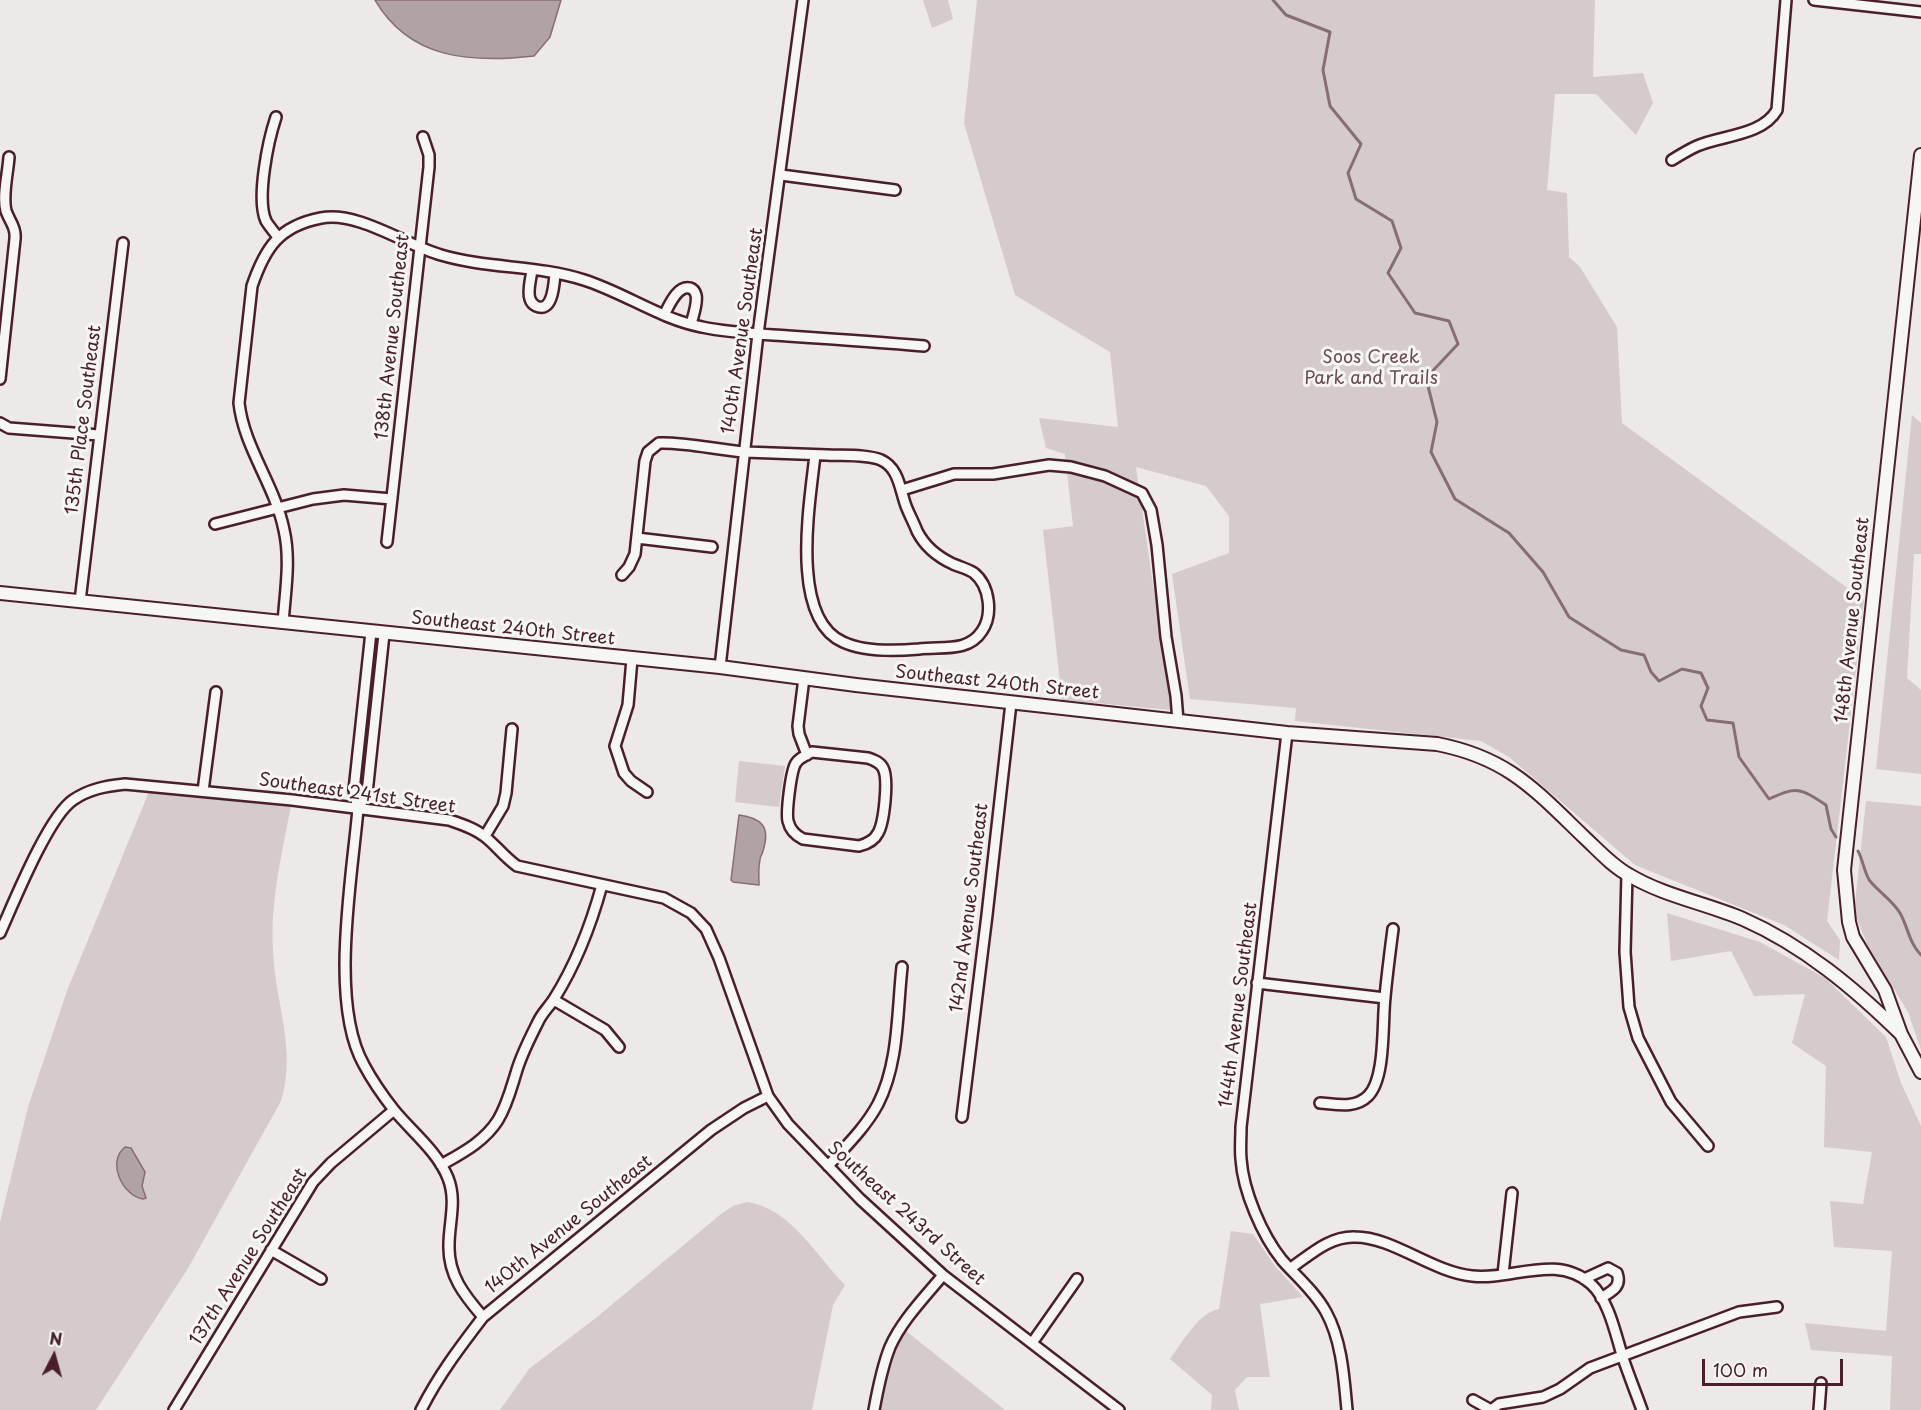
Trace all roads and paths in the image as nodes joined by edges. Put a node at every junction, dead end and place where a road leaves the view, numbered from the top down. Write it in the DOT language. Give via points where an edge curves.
graph roads {
  1 [pos="804,0"];
  2 [pos="1786,0"];
  3 [pos="1814,0"];
  4 [pos="1921,12"];
  5 [pos="276,117"];
  6 [pos="423,137"];
  7 [pos="1921,155"];
  8 [pos="9,157"];
  9 [pos="1672,160"];
  10 [pos="781,175"];
  11 [pos="895,190"];
  12 [pos="278,237"];
  13 [pos="1917,238"];
  14 [pos="123,243"];
  15 [pos="419,248"];
  16 [pos="532,270"];
  17 [pos="555,274"];
  18 [pos="664,315"];
  19 [pos="691,324"];
  20 [pos="758,334"];
  21 [pos="924,346"];
  22 [pos="0,379"];
  23 [pos="0,423"];
  24 [pos="99,435"];
  25 [pos="744,452"];
  26 [pos="815,455"];
  27 [pos="902,490"];
  28 [pos="392,499"];
  29 [pos="278,508"];
  30 [pos="214,524"];
  31 [pos="637,538"];
  32 [pos="387,542"];
  33 [pos="712,547"];
  34 [pos="622,575"];
  35 [pos="0,593"];
  36 [pos="80,601"];
  37 [pos="284,623"];
  38 [pos="378,633"];
  39 [pos="632,659"];
  40 [pos="720,667"];
  41 [pos="804,678"];
  42 [pos="216,692"];
  43 [pos="1011,703"];
  44 [pos="1178,721"];
  45 [pos="512,729"];
  46 [pos="1287,733"];
  47 [pos="807,755"];
  48 [pos="203,791"];
  49 [pos="647,792"];
  50 [pos="358,809"];
  51 [pos="485,836"];
  52 [pos="1627,874"];
  53 [pos="602,885"];
  54 [pos="1393,929"];
  55 [pos="0,933"];
  56 [pos="902,967"];
  57 [pos="1257,983"];
  58 [pos="1384,998"];
  59 [pos="554,1000"];
  60 [pos="1900,1034"];
  61 [pos="618,1047"];
  62 [pos="1921,1072"];
  63 [pos="768,1096"];
  64 [pos="1320,1103"];
  65 [pos="394,1110"];
  66 [pos="962,1117"];
  67 [pos="1708,1146"];
  68 [pos="441,1165"];
  69 [pos="828,1166"];
  70 [pos="1512,1193"];
  71 [pos="271,1250"];
  72 [pos="1291,1268"];
  73 [pos="1503,1274"];
  74 [pos="943,1275"];
  75 [pos="321,1279"];
  76 [pos="1077,1279"];
  77 [pos="1584,1279"];
  78 [pos="1601,1298"];
  79 [pos="1777,1307"];
  80 [pos="483,1317"];
  81 [pos="1032,1343"];
  82 [pos="1622,1355"];
  83 [pos="1821,1383"];
  84 [pos="1473,1400"];
  85 [pos="174,1410"];
  86 [pos="421,1410"];
  87 [pos="874,1410"];
  88 [pos="1119,1410"];
  89 [pos="1347,1410"];
  90 [pos="1491,1410"];
  91 [pos="1642,1410"];
  92 [pos="1820,1410"];
  1 -- 10 [label="street, 140th Avenue Southeast"];
  2 -- 9 [label="street" via="1777,110 1772,118 1761,126 1697,146"];
  3 -- 4 [label="street"];
  5 -- 12 [label="street" via="268,141 262,207 266,221"];
  6 -- 15 [label="street, 138th Avenue Southeast" via="429,167"];
  7 -- 13 [label="main road, 148th Avenue Southeast"];
  8 -- 22 [label="street" via="5,203 15,232"];
  10 -- 11 [label="street"];
  10 -- 20 [label="street, 140th Avenue Southeast"];
  12 -- 15 [label="street" via="322,218 343,217"];
  12 -- 29 [label="street" via="266,253 252,286 239,403 247,439"];
  13 -- 60 [label="main road, 148th Avenue Southeast" via="1844,870 1853,937 1885,990"];
  14 -- 24 [label="street, 135th Place Southeast"];
  15 -- 16 [label="street" via="476,263"];
  15 -- 28 [label="street, 138th Avenue Southeast"];
  16 -- 17 [label="street"];
  16 -- 17 [label="street" via="530,300 539,308 549,301"];
  17 -- 18 [label="street" via="583,279"];
  18 -- 19 [label="street"];
  18 -- 19 [label="street" via="675,296 688,287 696,295"];
  19 -- 20 [label="street"];
  20 -- 21 [label="street"];
  20 -- 25 [label="street, 140th Avenue Southeast"];
  23 -- 24 [label="street" via="9,428"];
  24 -- 36 [label="street, 135th Place Southeast"];
  25 -- 26 [label="street"];
  25 -- 31 [label="street" via="666,443 653,447 645,461"];
  25 -- 40 [label="street, 140th Avenue Southeast"];
  26 -- 27 [label="street" via="878,459 895,472"];
  26 -- 27 [label="street" via="807,574 816,611 832,635 856,646 899,651 970,643 982,632 989,610 986,592 973,573 929,548 915,526"];
  27 -- 44 [label="street" via="954,474 993,474 1049,465 1071,467 1142,492 1151,510"];
  28 -- 29 [label="street" via="344,495"];
  28 -- 32 [label="street, 138th Avenue Southeast"];
  29 -- 30 [label="street"];
  29 -- 37 [label="street" via="287,552"];
  31 -- 33 [label="street"];
  31 -- 34 [label="street" via="632,561"];
  35 -- 36 [label="main road, Southeast 240th Street"];
  36 -- 37 [label="main road, Southeast 240th Street"];
  37 -- 38 [label="main road, Southeast 240th Street"];
  38 -- 39 [label="main road, Southeast 240th Street"];
  38 -- 50 [label="street" via="354,790"];
  39 -- 40 [label="main road, Southeast 240th Street"];
  39 -- 49 [label="street" via="628,705 615,746 624,773"];
  40 -- 41 [label="main road, Southeast 240th Street"];
  41 -- 43 [label="main road, Southeast 240th Street"];
  41 -- 47 [label="street" via="798,726"];
  42 -- 48 [label="street"];
  43 -- 44 [label="main road, Southeast 240th Street"];
  43 -- 66 [label="street, 142nd Avenue Southeast"];
  44 -- 46 [label="main road, Southeast 240th Street"];
  45 -- 51 [label="street" via="506,794"];
  46 -- 52 [label="main road, Southeast 240th Street" via="1437,744 1488,759 1526,782"];
  46 -- 57 [label="street, 144th Avenue Southeast"];
  47 -- 47 [label="street" via="818,752 868,758 883,766 887,781 881,826 873,839 859,846 796,836 787,816 793,769"];
  48 -- 50 [label="street, Southeast 241st Street"];
  48 -- 55 [label="street, Southeast 241st Street" via="125,784 105,786 70,801 56,818"];
  50 -- 51 [label="street, Southeast 241st Street" via="449,820"];
  50 -- 65 [label="street" via="346,939 348,1015 363,1064"];
  51 -- 53 [label="street, Southeast 241st Street" via="517,866"];
  52 -- 60 [label="main road, Southeast 240th Street" via="1677,897 1744,920 1792,945 1847,984"];
  52 -- 67 [label="street" via="1625,952 1629,1007 1638,1038 1671,1102"];
  53 -- 59 [label="street" via="589,928"];
  53 -- 63 [label="street, Southeast 241st Street" via="664,898 691,913 706,929"];
  54 -- 58 [label="street"];
  56 -- 69 [label="street" via="888,1080 864,1127"];
  57 -- 58 [label="street"];
  57 -- 72 [label="street, 144th Avenue Southeast" via="1240,1159 1256,1214 1271,1244"];
  58 -- 64 [label="street" via="1380,1062 1373,1090 1353,1104"];
  59 -- 61 [label="street" via="605,1030"];
  59 -- 68 [label="street" via="539,1019 498,1119 471,1148"];
  60 -- 62 [label="main road, 148th Avenue Southeast"];
  63 -- 69 [label="street, Southeast 243rd Street" via="788,1124"];
  63 -- 80 [label="street, 140th Avenue Southeast" via="711,1130"];
  65 -- 68 [label="street"];
  65 -- 71 [label="street, 137th Avenue Southeast" via="313,1182"];
  68 -- 80 [label="street" via="453,1196 449,1245 453,1276"];
  69 -- 74 [label="street, Southeast 243rd Street"];
  70 -- 73 [label="street"];
  71 -- 75 [label="street"];
  71 -- 85 [label="street, 137th Avenue Southeast"];
  72 -- 73 [label="street" via="1338,1238 1356,1237 1372,1239 1455,1273 1489,1277"];
  72 -- 89 [label="street, 144th Avenue Southeast" via="1327,1313 1342,1365"];
  73 -- 77 [label="street" via="1557,1269"];
  74 -- 81 [label="street, Southeast 243rd Street"];
  74 -- 87 [label="street" via="891,1345"];
  76 -- 81 [label="street"];
  77 -- 78 [label="street"];
  77 -- 78 [label="street" via="1608,1268 1617,1273 1616,1289"];
  78 -- 82 [label="street" via="1619,1338"];
  79 -- 82 [label="street" via="1739,1311"];
  80 -- 86 [label="street, 140th Avenue Southeast" via="454,1354"];
  81 -- 88 [label="street, Southeast 243rd Street"];
  82 -- 90 [label="street" via="1590,1368 1544,1397 1499,1404"];
  82 -- 91 [label="street"];
  83 -- 92 [label="street"];
  84 -- 90 [label="street"];
}
